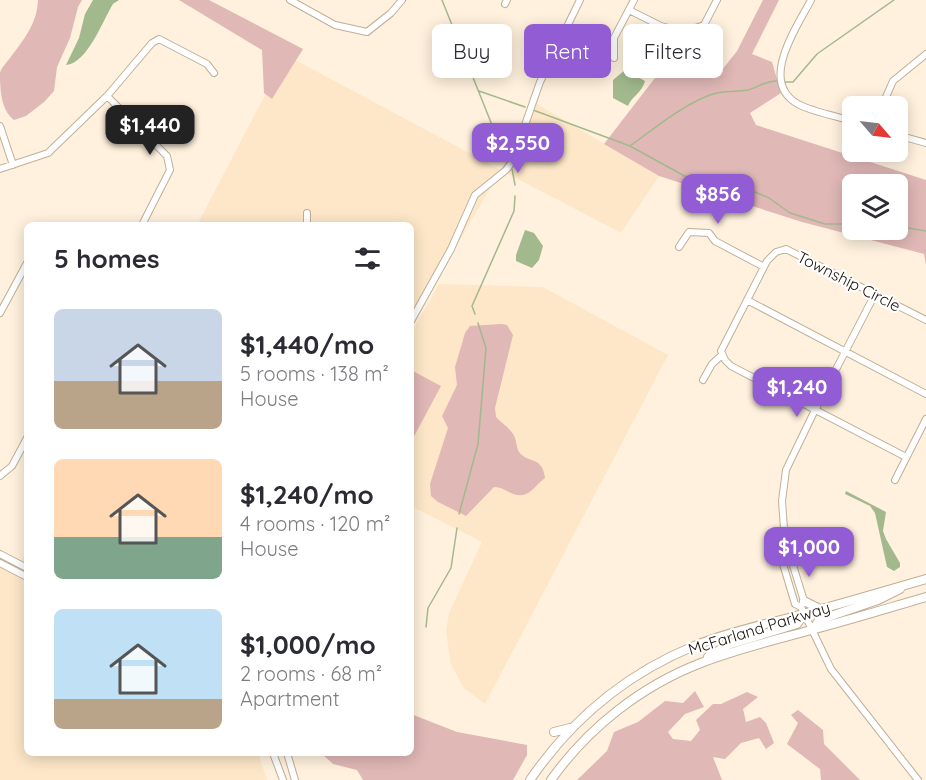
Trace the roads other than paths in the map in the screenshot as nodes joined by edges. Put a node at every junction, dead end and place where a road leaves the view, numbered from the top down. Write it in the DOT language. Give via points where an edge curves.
graph roads {
  1 [pos="290,0"];
  2 [pos="402,0"];
  3 [pos="580,0"];
  4 [pos="633,0"];
  5 [pos="717,0"];
  6 [pos="811,0"];
  7 [pos="628,10"];
  8 [pos="926,54"];
  9 [pos="614,57"];
  10 [pos="214,73"];
  11 [pos="107,96"];
  12 [pos="886,96"];
  13 [pos="842,118"];
  14 [pos="0,126"];
  15 [pos="908,138"];
  16 [pos="926,143"];
  17 [pos="13,165"];
  18 [pos="0,169"];
  19 [pos="307,213"];
  20 [pos="144,222"];
  21 [pos="307,222"];
  22 [pos="680,247"];
  23 [pos="764,267"];
  24 [pos="24,268"];
  25 [pos="875,294"];
  26 [pos="747,300"];
  27 [pos="0,312"];
  28 [pos="414,316"];
  29 [pos="926,320"];
  30 [pos="845,352"];
  31 [pos="722,355"];
  32 [pos="703,381"];
  33 [pos="926,394"];
  34 [pos="815,410"];
  35 [pos="926,419"];
  36 [pos="24,444"];
  37 [pos="906,458"];
  38 [pos="0,476"];
  39 [pos="895,480"];
  40 [pos="0,554"];
  41 [pos="0,562"];
  42 [pos="24,566"];
  43 [pos="24,575"];
  44 [pos="926,579"];
  45 [pos="906,585"];
  46 [pos="926,597"];
  47 [pos="803,607"];
  48 [pos="820,609"];
  49 [pos="813,630"];
  50 [pos="700,663"];
  51 [pos="572,728"];
  52 [pos="554,732"];
  53 [pos="274,756"];
  54 [pos="288,756"];
  55 [pos="926,774"];
  56 [pos="283,780"];
  57 [pos="295,780"];
  58 [pos="530,780"];
  59 [pos="551,780"];
  60 [pos="919,780"];
  1 -- 2 [label="street" via="335,25 367,32"];
  3 -- 28 [label="street" via="540,82 512,162 475,195"];
  4 -- 7 [label="street"];
  5 -- 7 [label="street" via="704,25 684,32"];
  6 -- 13 [label="street" via="781,60 780,76 797,104"];
  7 -- 9 [label="street" via="614,38"];
  8 -- 12 [label="street" via="893,81"];
  10 -- 11 [label="street" via="207,64 159,39"];
  11 -- 17 [label="street" via="48,153"];
  11 -- 20 [label="street" via="167,156 170,170"];
  14 -- 17 [label="street"];
  15 -- 16 [label="street"];
  17 -- 18 [label="street"];
  19 -- 21 [label="street"];
  22 -- 23 [label="street" via="689,232 709,233 715,241"];
  23 -- 25 [label="street, Township Circle" via="776,252 786,249"];
  23 -- 26 [label="street, Township Circle"];
  24 -- 27 [label="street"];
  25 -- 29 [label="street, Township Circle"];
  25 -- 30 [label="street"];
  26 -- 30 [label="street"];
  26 -- 31 [label="street, Township Circle"];
  30 -- 33 [label="street"];
  30 -- 34 [label="street"];
  31 -- 32 [label="street, Township Circle"];
  31 -- 34 [label="street" via="731,366"];
  34 -- 37 [label="street"];
  34 -- 47 [label="street" via="786,470 782,501 786,556 792,562"];
  35 -- 37 [label="street"];
  36 -- 38 [label="street" via="12,466"];
  37 -- 39 [label="street"];
  40 -- 42 [label="street"];
  41 -- 43 [label="street"];
  44 -- 45 [label="main road, McFarland Parkway"];
  45 -- 48 [label="main road, McFarland Parkway"];
  45 -- 49 [label="main road" via="893,594 819,620"];
  46 -- 49 [label="main road, McFarland Parkway"];
  47 -- 48 [label="main road"];
  47 -- 48 [label="main road, McFarland Parkway"];
  47 -- 49 [label="street"];
  47 -- 50 [label="main road" via="797,624 728,645"];
  47 -- 51 [label="main road, McFarland Parkway" via="706,642 644,671 615,690"];
  49 -- 50 [label="main road, McFarland Parkway"];
  49 -- 60 [label="street" via="831,669"];
  50 -- 59 [label="main road, McFarland Parkway" via="646,690 610,717"];
  51 -- 52 [label="main road"];
  51 -- 58 [label="main road, McFarland Parkway"];
  53 -- 56 [label="street"];
  54 -- 57 [label="street"];
  55 -- 60 [label="street"];
}
